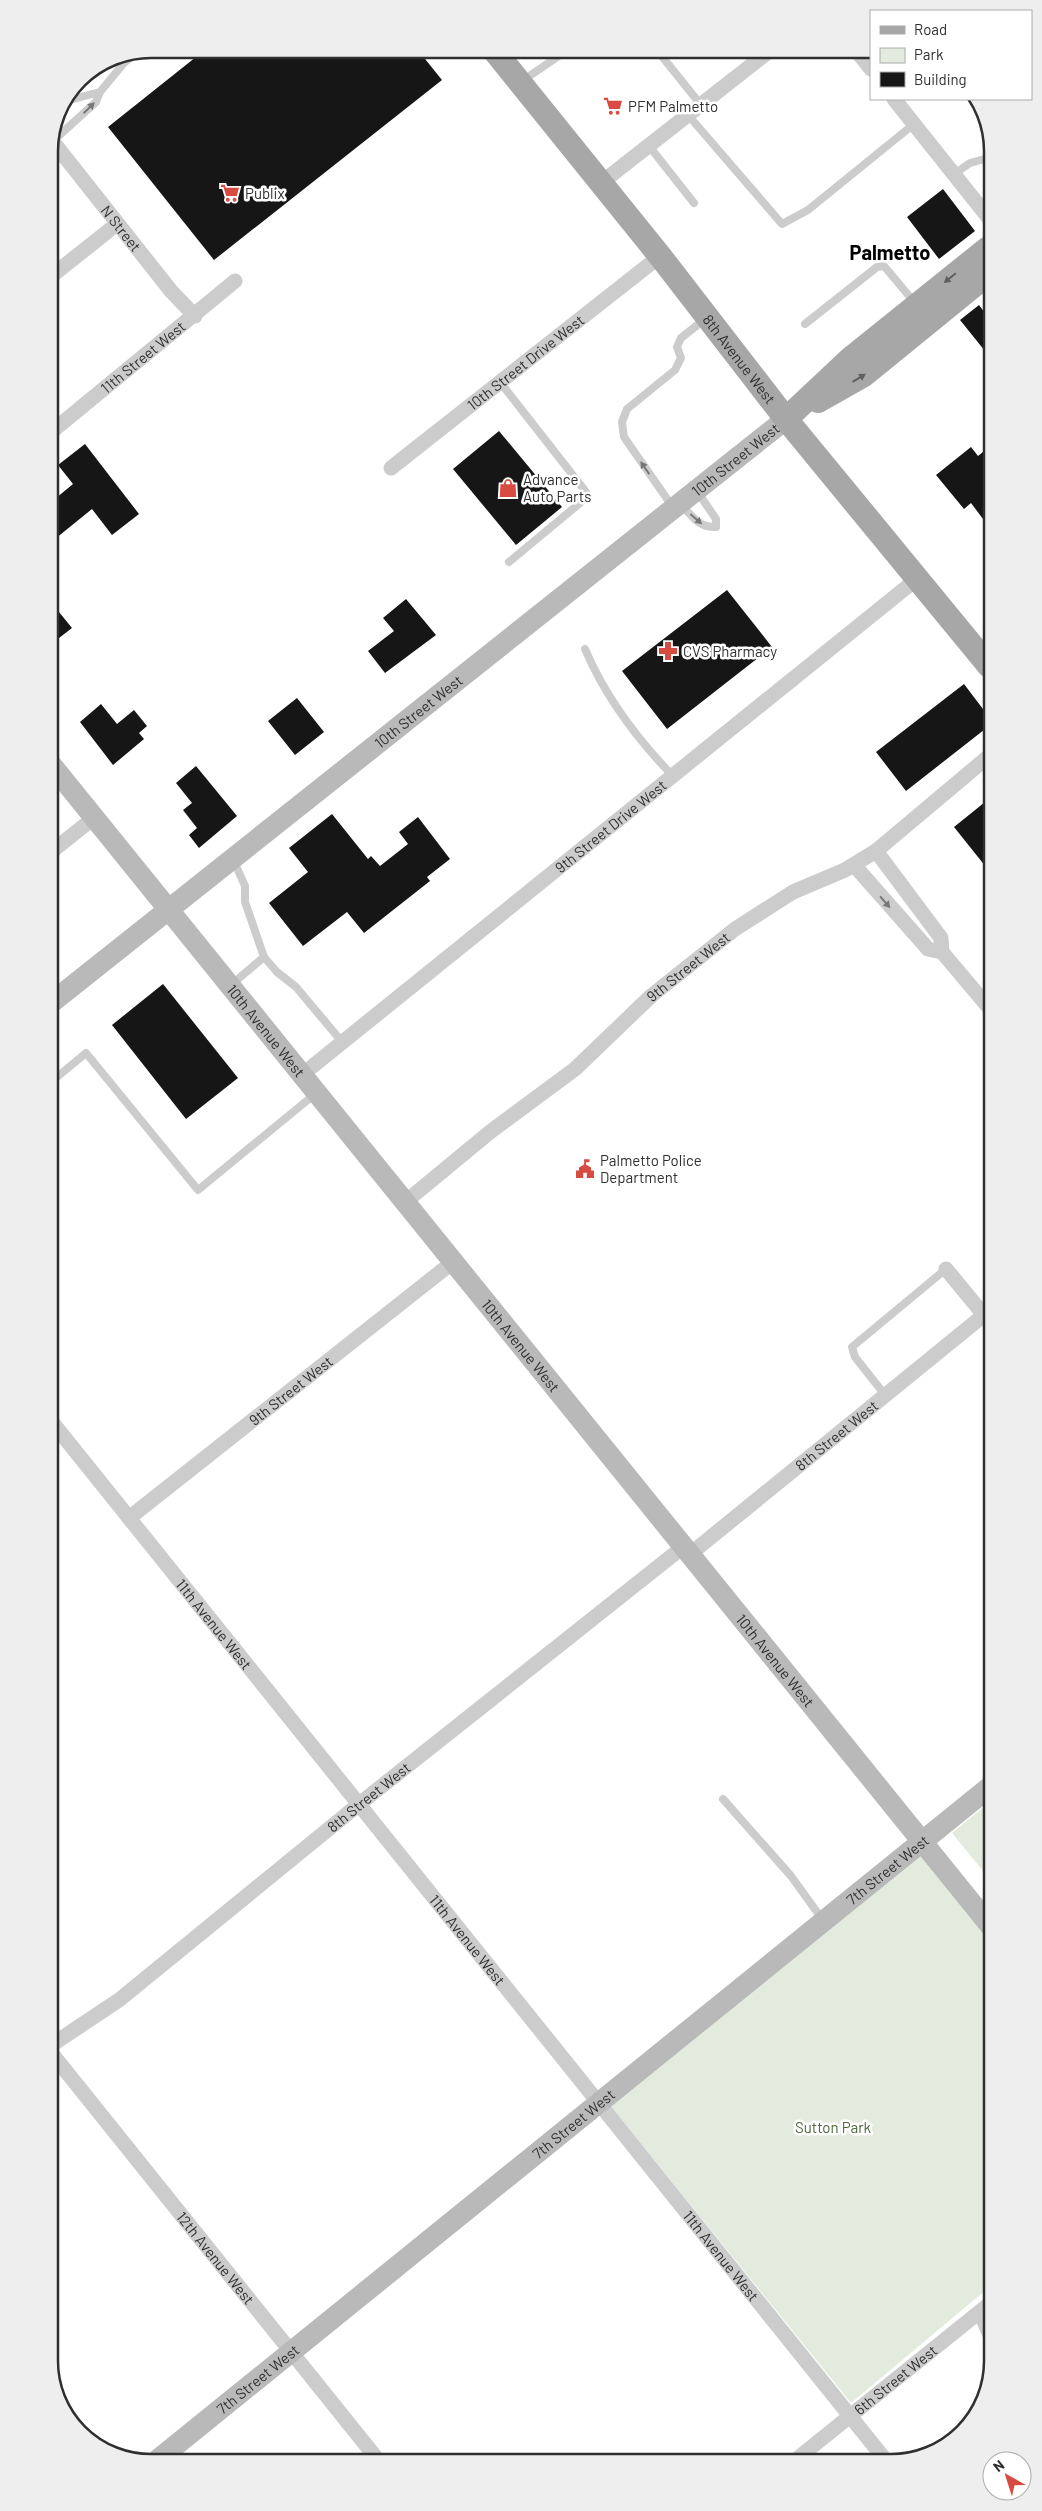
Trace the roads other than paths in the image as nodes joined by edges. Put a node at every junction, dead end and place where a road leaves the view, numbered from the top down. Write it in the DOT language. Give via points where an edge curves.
graph roads {
  1 [pos="500,58"];
  2 [pos="556,58"];
  3 [pos="663,58"];
  4 [pos="754,58"];
  5 [pos="127,60"];
  6 [pos="520,82"];
  7 [pos="100,92"];
  8 [pos="74,99"];
  9 [pos="895,100"];
  10 [pos="700,105"];
  11 [pos="688,115"];
  12 [pos="914,124"];
  13 [pos="59,134"];
  14 [pos="649,146"];
  15 [pos="58,148"];
  16 [pos="984,159"];
  17 [pos="954,174"];
  18 [pos="601,183"];
  19 [pos="694,203"];
  20 [pos="984,212"];
  21 [pos="118,224"];
  22 [pos="984,251"];
  23 [pos="660,256"];
  24 [pos="58,271"];
  25 [pos="984,279"];
  26 [pos="235,281"];
  27 [pos="917,305"];
  28 [pos="195,316"];
  29 [pos="707,317"];
  30 [pos="805,324"];
  31 [pos="500,382"];
  32 [pos="786,419"];
  33 [pos="58,427"];
  34 [pos="391,468"];
  35 [pos="683,500"];
  36 [pos="509,562"];
  37 [pos="918,578"];
  38 [pos="585,648"];
  39 [pos="984,660"];
  40 [pos="984,761"];
  41 [pos="58,773"];
  42 [pos="673,776"];
  43 [pos="95,817"];
  44 [pos="58,846"];
  45 [pos="876,851"];
  46 [pos="233,858"];
  47 [pos="854,865"];
  48 [pos="168,910"];
  49 [pos="942,952"];
  50 [pos="264,957"];
  51 [pos="230,986"];
  52 [pos="58,997"];
  53 [pos="984,1003"];
  54 [pos="342,1043"];
  55 [pos="303,1074"];
  56 [pos="58,1076"];
  57 [pos="318,1092"];
  58 [pos="404,1202"];
  59 [pos="453,1262"];
  60 [pos="946,1269"];
  61 [pos="885,1395"];
  62 [pos="58,1429"];
  63 [pos="130,1518"];
  64 [pos="686,1551"];
  65 [pos="984,1791"];
  66 [pos="723,1799"];
  67 [pos="358,1805"];
  68 [pos="922,1841"];
  69 [pos="984,1918"];
  70 [pos="824,1921"];
  71 [pos="58,2041"];
  72 [pos="58,2061"];
  73 [pos="599,2102"];
  74 [pos="984,2308"];
  75 [pos="977,2314"];
  76 [pos="984,2330"];
  77 [pos="291,2352"];
  78 [pos="850,2416"];
  79 [pos="166,2453"];
  80 [pos="373,2453"];
  81 [pos="803,2454"];
  82 [pos="882,2454"];
  1 -- 6 [label="main road, 8th Avenue West"];
  2 -- 6 [label="lane"];
  3 -- 10 [label="lane"];
  4 -- 10 [label="street"];
  5 -- 7 [label="lane"];
  6 -- 18 [label="main road, 8th Avenue West"];
  7 -- 8 [label="lane"];
  13 -- 7 [label="lane, one-way" via="96,102"];
  9 -- 12 [label="street"];
  10 -- 11 [label="street"];
  11 -- 12 [label="lane" via="782,224 808,210"];
  11 -- 14 [label="street"];
  12 -- 17 [label="street"];
  14 -- 18 [label="street"];
  14 -- 19 [label="lane"];
  15 -- 21 [label="street, N Street"];
  16 -- 17 [label="lane" via="970,163"];
  17 -- 20 [label="street"];
  18 -- 23 [label="main road, 8th Avenue West"];
  21 -- 24 [label="street"];
  21 -- 28 [label="street, N Street"];
  22 -- 27 [label="main road, 10th Street West, one-way"];
  23 -- 29 [label="main road, 8th Avenue West"];
  23 -- 31 [label="street, 10th Street Drive West"];
  32 -- 25 [label="main road, 10th Street West, one-way" via="864,375"];
  26 -- 28 [label="street, 11th Street West"];
  27 -- 30 [label="lane" via="884,266 877,267"];
  27 -- 32 [label="main road, 10th Street West" via="851,358"];
  28 -- 33 [label="street, 11th Street West"];
  29 -- 32 [label="main road, 8th Avenue West"];
  35 -- 29 [label="lane, one-way" via="624,437 622,422 627,409 675,370 682,358 677,347 681,338"];
  31 -- 34 [label="street, 10th Street Drive West"];
  31 -- 36 [label="lane" via="586,492 580,503"];
  32 -- 35 [label="street, 10th Street West"];
  32 -- 37 [label="main road, 8th Avenue West"];
  35 -- 46 [label="street, 10th Street West"];
  37 -- 39 [label="main road, 8th Avenue West"];
  37 -- 42 [label="street, 9th Street Drive West"];
  38 -- 42 [label="lane" via="593,668 622,714"];
  40 -- 45 [label="street, 9th Street West"];
  41 -- 43 [label="street, 10th Avenue West"];
  42 -- 54 [label="street, 9th Street Drive West"];
  43 -- 44 [label="street"];
  43 -- 48 [label="street, 10th Avenue West"];
  45 -- 47 [label="street, 9th Street West"];
  45 -- 49 [label="street" via="941,938"];
  46 -- 48 [label="street, 10th Street West"];
  46 -- 50 [label="lane" via="245,886 245,902"];
  47 -- 49 [label="street, one-way" via="928,950"];
  47 -- 58 [label="street, 9th Street West" via="793,892 735,929 651,996 575,1069"];
  48 -- 51 [label="street, 10th Avenue West"];
  48 -- 52 [label="street, 10th Street West"];
  49 -- 53 [label="street"];
  50 -- 51 [label="lane"];
  50 -- 54 [label="lane" via="296,987"];
  51 -- 55 [label="street, 10th Avenue West"];
  54 -- 55 [label="street, 9th Street Drive West"];
  55 -- 57 [label="street, 10th Avenue West"];
  56 -- 57 [label="lane" via="86,1053 198,1190"];
  57 -- 58 [label="street, 10th Avenue West"];
  58 -- 59 [label="street, 10th Avenue West"];
  59 -- 63 [label="street, 9th Street West"];
  59 -- 64 [label="street, 10th Avenue West"];
  60 -- 61 [label="lane" via="852,1347 855,1357"];
  60 -- 61 [label="street, 8th Street West" via="984,1315"];
  61 -- 64 [label="street, 8th Street West"];
  62 -- 63 [label="street, 11th Avenue West"];
  63 -- 67 [label="street, 11th Avenue West"];
  64 -- 67 [label="street, 8th Street West"];
  64 -- 68 [label="street, 10th Avenue West"];
  65 -- 68 [label="street, 7th Street West"];
  66 -- 70 [label="lane" via="791,1876"];
  67 -- 71 [label="street, 8th Street West" via="119,2000"];
  67 -- 73 [label="street, 11th Avenue West"];
  68 -- 69 [label="street, 10th Avenue West"];
  68 -- 70 [label="street, 7th Street West"];
  70 -- 73 [label="street, 7th Street West"];
  72 -- 77 [label="street, 12th Avenue West"];
  73 -- 77 [label="street, 7th Street West"];
  73 -- 78 [label="street, 11th Avenue West"];
  74 -- 75 [label="street, 6th Street West"];
  75 -- 76 [label="lane"];
  75 -- 78 [label="street, 6th Street West"];
  77 -- 79 [label="street, 7th Street West"];
  77 -- 80 [label="street, 12th Avenue West"];
  78 -- 81 [label="street, 6th Street West"];
  78 -- 82 [label="street, 11th Avenue West"];
}
